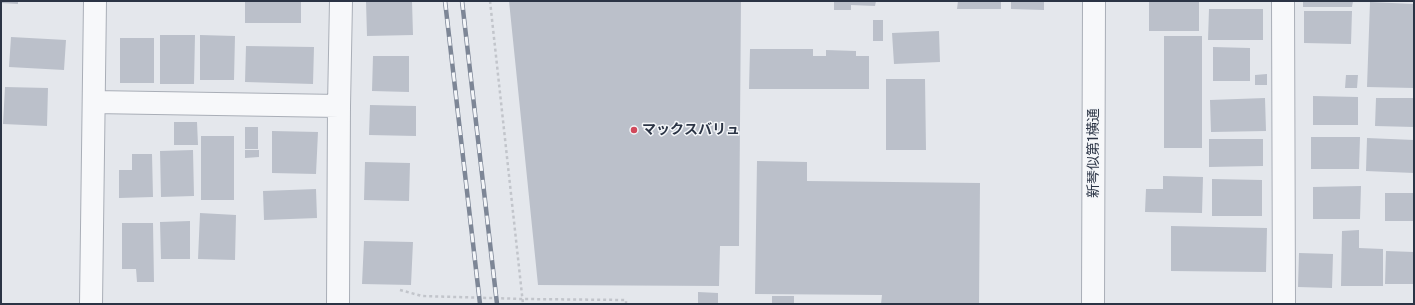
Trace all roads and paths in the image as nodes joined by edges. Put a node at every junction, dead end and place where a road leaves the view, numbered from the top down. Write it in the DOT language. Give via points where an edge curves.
graph roads {
  1 [pos="95,1"];
  2 [pos="341,1"];
  3 [pos="490,1"];
  4 [pos="1094,1"];
  5 [pos="1283,1"];
  6 [pos="94,102"];
  7 [pos="339,106"];
  8 [pos="400,290"];
  9 [pos="523,299"];
  10 [pos="91,304"];
  11 [pos="338,304"];
  12 [pos="523,304"];
  13 [pos="626,304"];
  14 [pos="1093,304"];
  15 [pos="1284,304"];
  1 -- 6 [label="street"];
  2 -- 7 [label="street"];
  3 -- 9 [label="path"];
  4 -- 14 [label="street, 新琴似第1横通"];
  5 -- 15 [label="street"];
  6 -- 7 [label="street"];
  6 -- 10 [label="street"];
  7 -- 11 [label="street"];
  8 -- 9 [label="path" via="422,296"];
  9 -- 12 [label="path"];
  9 -- 13 [label="path" via="626,300"];
}
